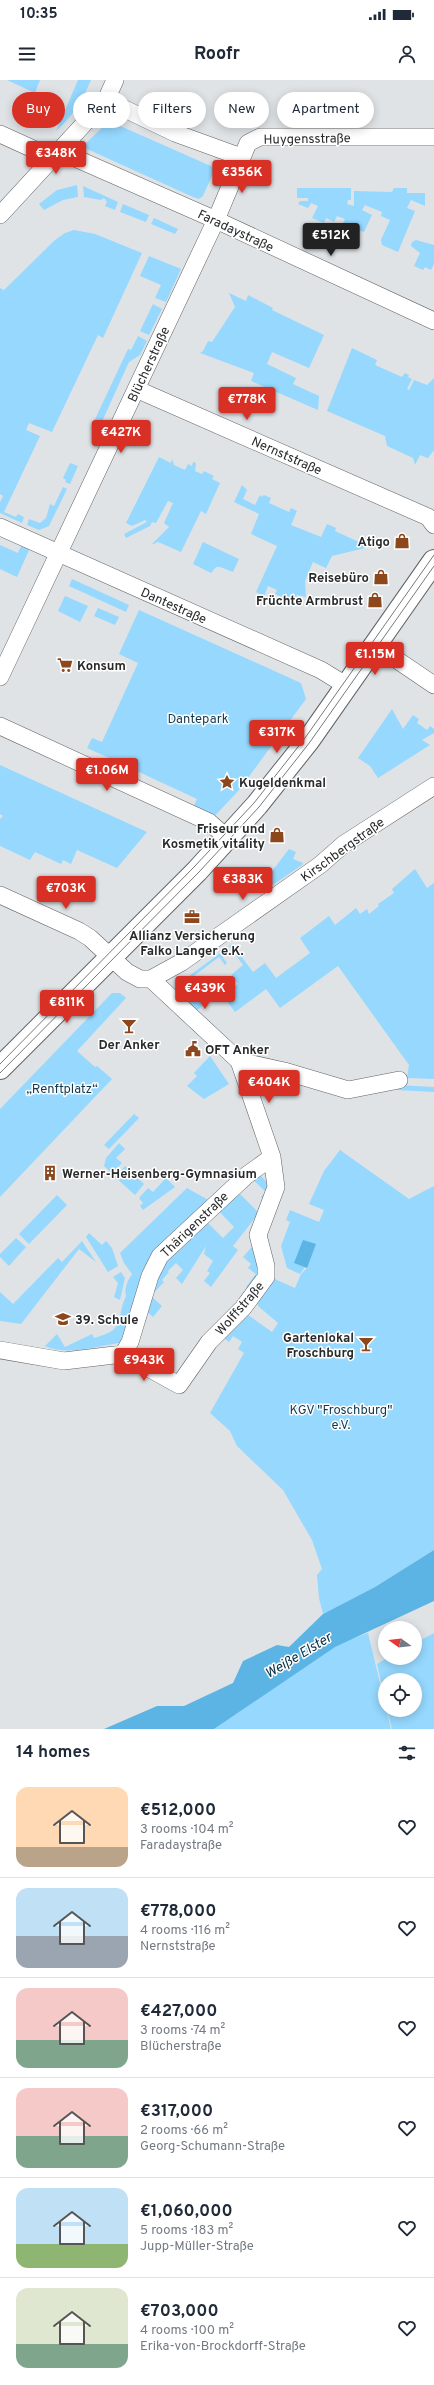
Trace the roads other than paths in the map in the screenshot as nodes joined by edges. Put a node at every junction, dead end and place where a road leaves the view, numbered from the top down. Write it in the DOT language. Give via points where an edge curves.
graph roads {
  1 [pos="115,80"];
  2 [pos="110,92"];
  3 [pos="130,111"];
  4 [pos="78,128"];
  5 [pos="0,134"];
  6 [pos="434,137"];
  7 [pos="56,155"];
  8 [pos="241,157"];
  9 [pos="0,215"];
  10 [pos="216,220"];
  11 [pos="434,321"];
  12 [pos="136,389"];
  13 [pos="434,525"];
  14 [pos="0,527"];
  15 [pos="57,553"];
  16 [pos="434,561"];
  17 [pos="376,645"];
  18 [pos="0,677"];
  19 [pos="347,686"];
  20 [pos="434,686"];
  21 [pos="0,726"];
  22 [pos="434,786"];
  23 [pos="227,838"];
  24 [pos="0,895"];
  25 [pos="110,957"];
  26 [pos="152,979"];
  27 [pos="239,1061"];
  28 [pos="0,1068"];
  29 [pos="399,1080"];
  30 [pos="272,1157"];
  31 [pos="0,1350"];
  32 [pos="123,1354"];
  1 -- 2 [label="street"];
  3 -- 8 [label="street" via="175,133"];
  4 -- 7 [label="street"];
  5 -- 7 [label="street, Faradaystraße"];
  6 -- 8 [label="street, Huygensstraße" via="260,137 248,143"];
  7 -- 9 [label="street"];
  7 -- 10 [label="street, Faradaystraße"];
  8 -- 10 [label="street, Blücherstraße"];
  10 -- 11 [label="street, Faradaystraße"];
  10 -- 12 [label="street, Blücherstraße"];
  12 -- 13 [label="street, Nernststraße" via="428,517"];
  12 -- 15 [label="street, Blücherstraße"];
  14 -- 15 [label="street, Dantestraße"];
  15 -- 18 [label="street, Blücherstraße"];
  15 -- 19 [label="street, Dantestraße" via="321,670"];
  16 -- 17 [label="main road"];
  17 -- 19 [label="main road"];
  17 -- 20 [label="street"];
  19 -- 23 [label="main road" via="283,774"];
  21 -- 23 [label="street" via="209,822"];
  22 -- 26 [label="street, Kirschbergstraße" via="344,844 320,865 182,962"];
  23 -- 25 [label="main road"];
  24 -- 25 [label="street" via="79,931"];
  25 -- 26 [label="street" via="133,976"];
  25 -- 28 [label="main road"];
  26 -- 27 [label="street, Wolffstraße"];
  27 -- 29 [label="street" via="348,1090"];
  27 -- 30 [label="street, Wolffstraße"];
  30 -- 32 [label="street, Thärigenstraße" via="247,1175 160,1256 150,1276"];
  30 -- 32 [label="street, Wolffstraße" via="276,1187 258,1235 266,1266 266,1277 243,1308 209,1342 178,1385"];
  31 -- 32 [label="street" via="64,1361"];
}
